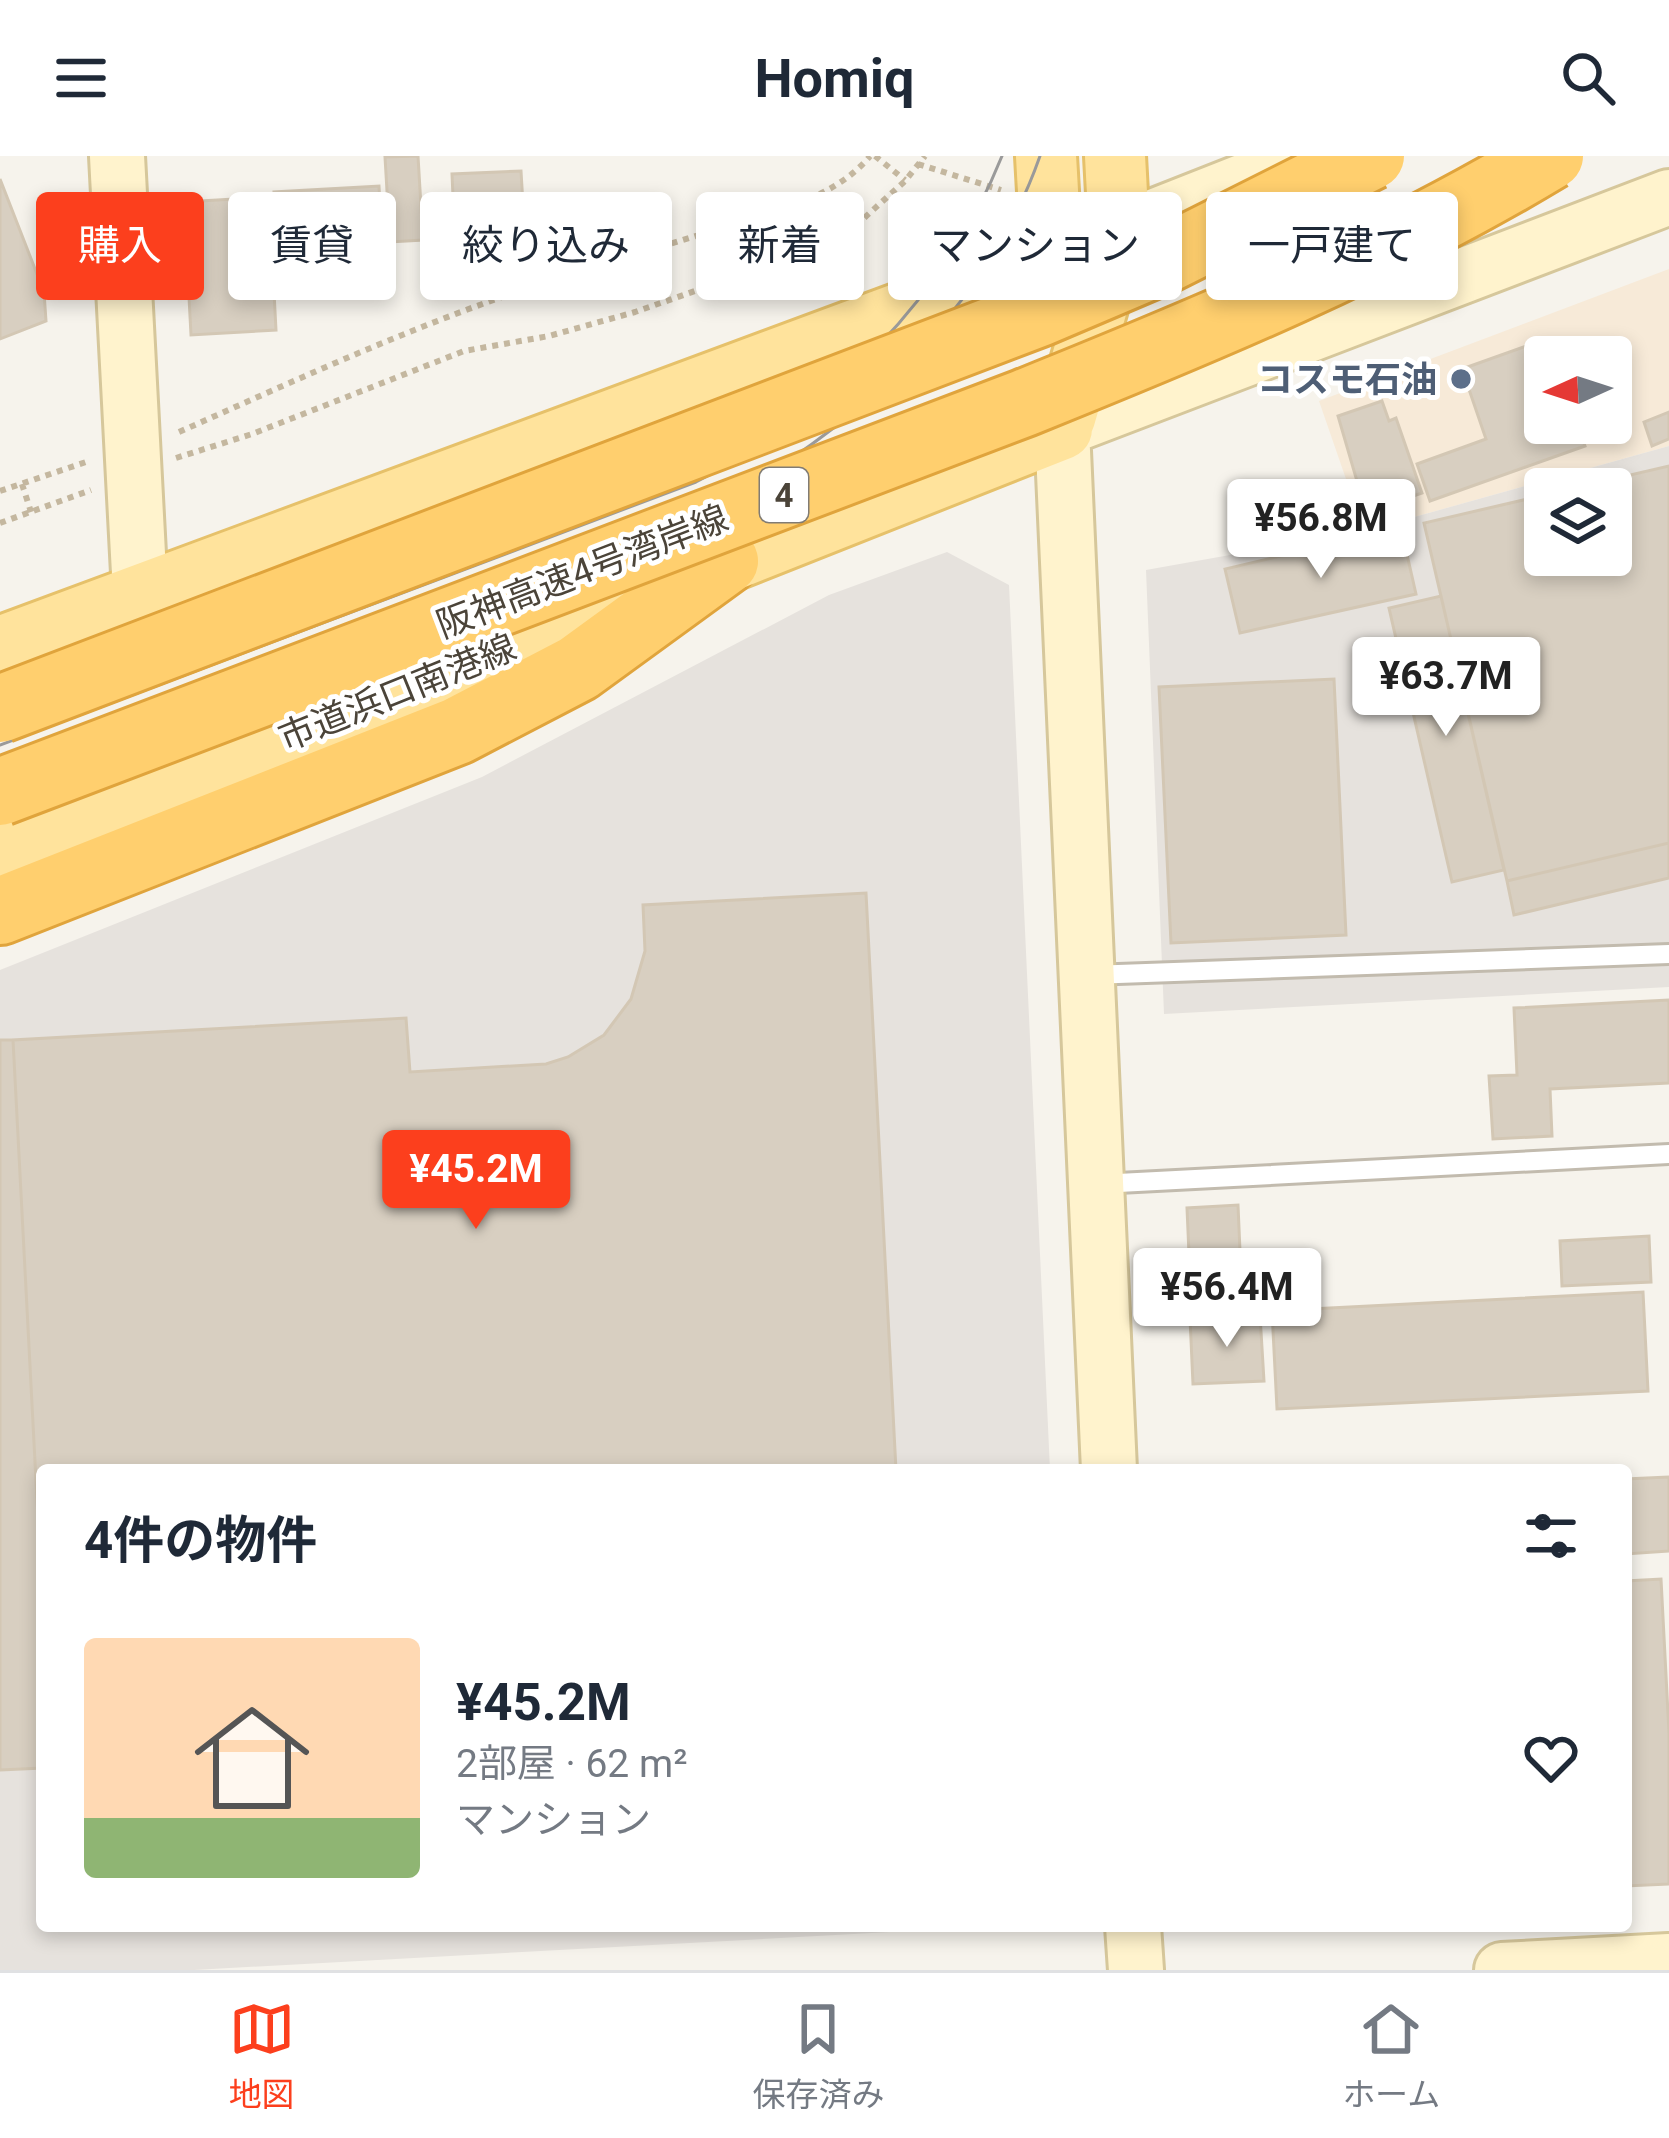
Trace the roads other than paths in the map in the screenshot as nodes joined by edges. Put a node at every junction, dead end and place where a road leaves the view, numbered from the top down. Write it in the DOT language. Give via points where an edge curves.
graph roads {
  1 [pos="118,156"];
  2 [pos="1115,156"];
  3 [pos="1308,156"];
  4 [pos="1371,156"];
  5 [pos="1550,156"];
  6 [pos="1117,192"];
  7 [pos="1669,197"];
  8 [pos="1182,206"];
  9 [pos="935,300"];
  10 [pos="1054,300"];
  11 [pos="1099,300"];
  12 [pos="1062,429"];
  13 [pos="725,561"];
  14 [pos="140,592"];
  15 [pos="0,647"];
  16 [pos="0,709"];
  17 [pos="0,792"];
  18 [pos="0,850"];
  19 [pos="0,911"];
  20 [pos="1669,954"];
  21 [pos="1085,975"];
  22 [pos="1669,1154"];
  23 [pos="1094,1184"];
  24 [pos="1109,1464"];
  25 [pos="1133,1932"];
  26 [pos="1669,1961"];
  27 [pos="1136,1970"];
  28 [pos="1502,1970"];
  1 -- 14 [label="street"];
  2 -- 6 [label="main road"];
  3 -- 8 [label="street"];
  4 -- 16 [label="highway, 4, bridge" via="1040,313"];
  5 -- 17 [label="highway, 阪神高速4号湾岸線 / 4, bridge" via="1179,341"];
  7 -- 12 [label="street"];
  9 -- 14 [label="main road"];
  10 -- 12 [label="main road"];
  11 -- 12 [label="main road"];
  12 -- 13 [label="main road, 市道浜口南港線"];
  12 -- 21 [label="street"];
  13 -- 18 [label="main road, 市道浜口南港線"];
  13 -- 19 [label="highway" via="578,668 457,731"];
  14 -- 15 [label="main road"];
  20 -- 21 [label="lane"];
  21 -- 23 [label="street"];
  22 -- 23 [label="lane"];
  23 -- 24 [label="street"];
  25 -- 27 [label="street"];
  26 -- 28 [label="street"];
}
